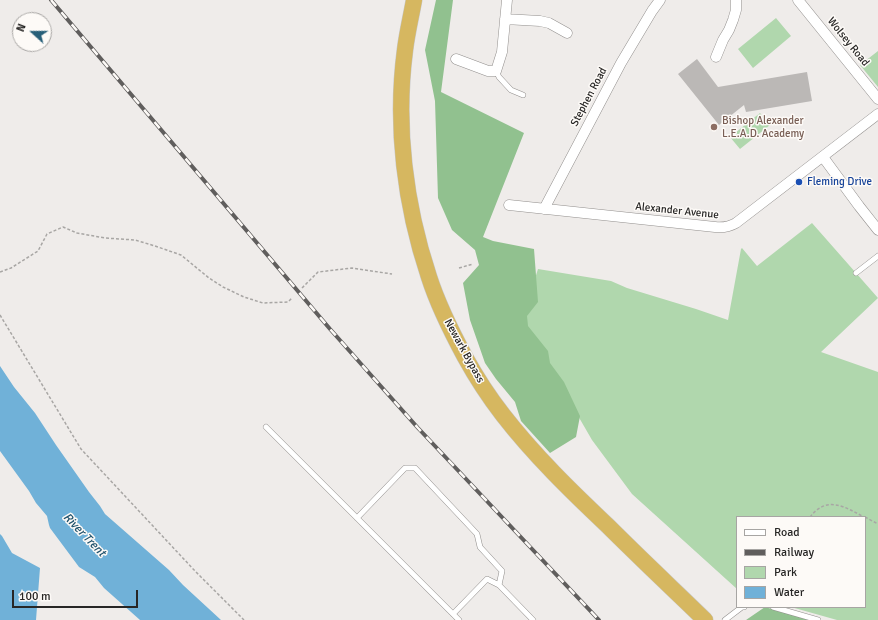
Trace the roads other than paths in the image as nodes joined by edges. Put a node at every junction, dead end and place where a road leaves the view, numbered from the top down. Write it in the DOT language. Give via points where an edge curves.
graph roads {
  1 [pos="414,0"];
  2 [pos="507,0"];
  3 [pos="660,0"];
  4 [pos="736,0"];
  5 [pos="798,0"];
  6 [pos="505,19"];
  7 [pos="567,33"];
  8 [pos="716,57"];
  9 [pos="456,59"];
  10 [pos="496,71"];
  11 [pos="523,95"];
  12 [pos="878,98"];
  13 [pos="878,114"];
  14 [pos="823,157"];
  15 [pos="509,204"];
  16 [pos="544,209"];
  17 [pos="878,230"];
  18 [pos="878,256"];
  19 [pos="856,273"];
  20 [pos="266,427"];
  21 [pos="357,518"];
  22 [pos="499,585"];
  23 [pos="741,608"];
  24 [pos="776,608"];
  25 [pos="453,614"];
  26 [pos="459,620"];
  27 [pos="533,620"];
  28 [pos="705,620"];
  29 [pos="725,620"];
  30 [pos="818,620"];
  1 -- 28 [label="highway, Newark Bypass" via="402,83 404,159 409,201 418,241 438,302 476,376 530,448"];
  2 -- 6 [label="street"];
  3 -- 16 [label="street, Stephen Road" via="621,63"];
  4 -- 8 [label="street" via="734,20"];
  5 -- 12 [label="street, Wolsey Road"];
  6 -- 7 [label="street" via="549,23"];
  6 -- 10 [label="street" via="502,52"];
  9 -- 10 [label="street" via="488,72"];
  10 -- 11 [label="lane" via="511,90"];
  13 -- 14 [label="street, Alexander Avenue"];
  14 -- 16 [label="street, Alexander Avenue" via="729,227"];
  14 -- 17 [label="street"];
  15 -- 16 [label="street, Alexander Avenue"];
  18 -- 19 [label="lane"];
  20 -- 21 [label="lane"];
  21 -- 22 [label="lane" via="405,468 415,468 477,534 480,547 502,571"];
  21 -- 25 [label="lane"];
  22 -- 25 [label="lane" via="487,578"];
  22 -- 27 [label="lane"];
  23 -- 29 [label="lane"];
  24 -- 30 [label="lane"];
  25 -- 26 [label="lane"];
}
